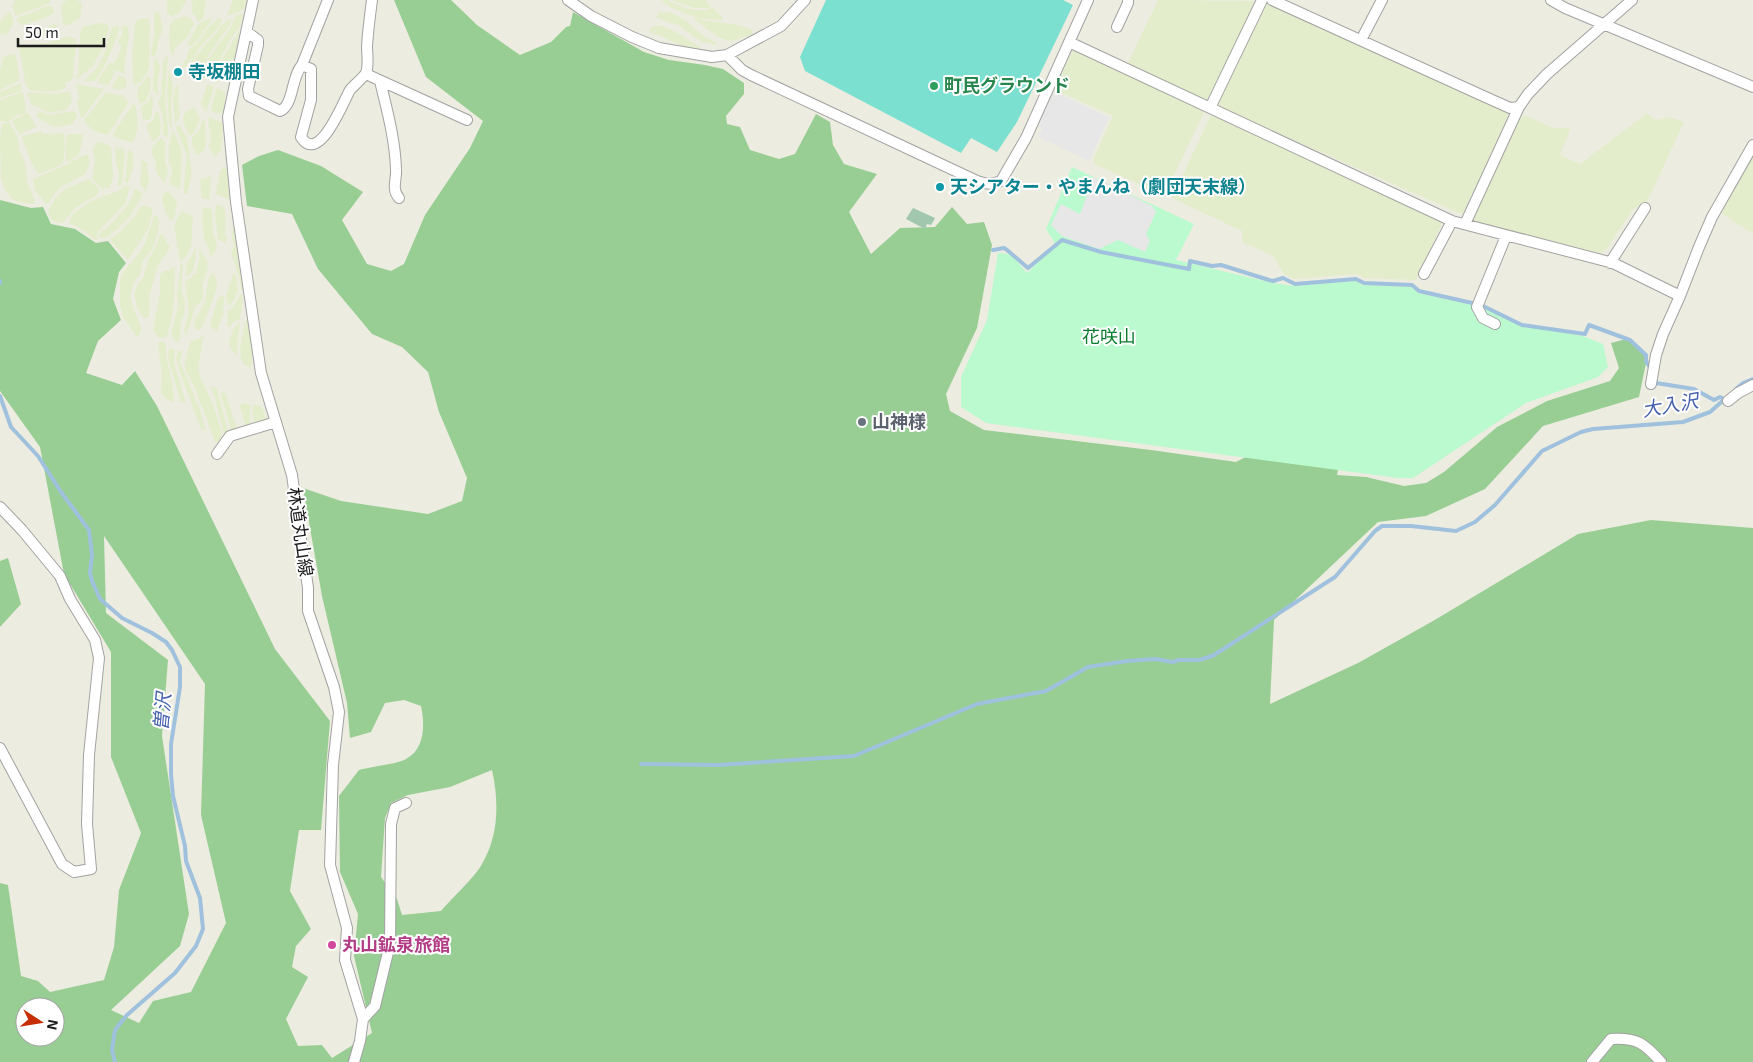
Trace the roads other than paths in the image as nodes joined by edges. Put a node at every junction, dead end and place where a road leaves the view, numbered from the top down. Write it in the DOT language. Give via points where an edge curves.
graph roads {
  1 [pos="253,0"];
  2 [pos="328,0"];
  3 [pos="372,0"];
  4 [pos="568,0"];
  5 [pos="805,0"];
  6 [pos="1088,0"];
  7 [pos="1128,0"];
  8 [pos="1262,0"];
  9 [pos="1272,0"];
  10 [pos="1382,0"];
  11 [pos="1551,0"];
  12 [pos="1632,0"];
  13 [pos="1604,24"];
  14 [pos="1117,27"];
  15 [pos="247,32"];
  16 [pos="1360,40"];
  17 [pos="1069,42"];
  18 [pos="728,55"];
  19 [pos="302,65"];
  20 [pos="366,74"];
  21 [pos="380,82"];
  22 [pos="1753,87"];
  23 [pos="1519,107"];
  24 [pos="1210,108"];
  25 [pos="467,120"];
  26 [pos="1753,146"];
  27 [pos="399,198"];
  28 [pos="1645,208"];
  29 [pos="1452,221"];
  30 [pos="1465,224"];
  31 [pos="1506,236"];
  32 [pos="1610,263"];
  33 [pos="1424,274"];
  34 [pos="1680,296"];
  35 [pos="1495,324"];
  36 [pos="1651,384"];
  37 [pos="1753,385"];
  38 [pos="1728,401"];
  39 [pos="276,422"];
  40 [pos="217,454"];
  41 [pos="0,507"];
  42 [pos="0,748"];
  43 [pos="406,802"];
  44 [pos="363,1019"];
  45 [pos="354,1062"];
  46 [pos="1592,1062"];
  47 [pos="1661,1062"];
  1 -- 15 [label="street, 林道丸山線"];
  2 -- 19 [label="street"];
  3 -- 20 [label="street"];
  4 -- 18 [label="street" via="591,16 659,48 697,56"];
  5 -- 18 [label="street" via="781,26"];
  6 -- 17 [label="street"];
  7 -- 14 [label="street"];
  8 -- 24 [label="street"];
  9 -- 16 [label="street"];
  10 -- 16 [label="street"];
  11 -- 13 [label="street"];
  12 -- 13 [label="street"];
  13 -- 22 [label="street"];
  13 -- 23 [label="street" via="1547,74"];
  15 -- 19 [label="street" via="258,40 248,89 249,96 254,99 284,110"];
  15 -- 39 [label="street, 林道丸山線" via="228,117 236,202 261,373"];
  16 -- 23 [label="street" via="1510,108"];
  17 -- 18 [label="street" via="1026,138 1001,181 988,185 751,75"];
  17 -- 24 [label="street"];
  19 -- 20 [label="street" via="311,69 312,76 311,100 302,137 308,144 315,144 325,136 350,90"];
  20 -- 21 [label="street"];
  21 -- 25 [label="street"];
  21 -- 27 [label="street" via="391,128 395,189"];
  23 -- 30 [label="street"];
  24 -- 29 [label="street"];
  26 -- 34 [label="street" via="1712,217"];
  28 -- 32 [label="street"];
  29 -- 30 [label="street"];
  29 -- 33 [label="street"];
  30 -- 31 [label="street"];
  31 -- 32 [label="street"];
  31 -- 35 [label="street" via="1477,304 1483,318"];
  32 -- 34 [label="street"];
  34 -- 36 [label="street" via="1658,348"];
  37 -- 38 [label="street"];
  39 -- 40 [label="street" via="230,436"];
  39 -- 44 [label="street, 林道丸山線" via="292,475 308,588 308,610 339,712 333,765 330,865 347,928 345,960"];
  41 -- 42 [label="street" via="60,576 94,640 99,658 89,755 87,824 91,869 74,872 62,864"];
  43 -- 44 [label="street" via="395,808 391,824 390,944 375,1006"];
  44 -- 45 [label="street, 林道丸山線"];
  46 -- 47 [label="street" via="1611,1039 1626,1038 1645,1045"];
}
